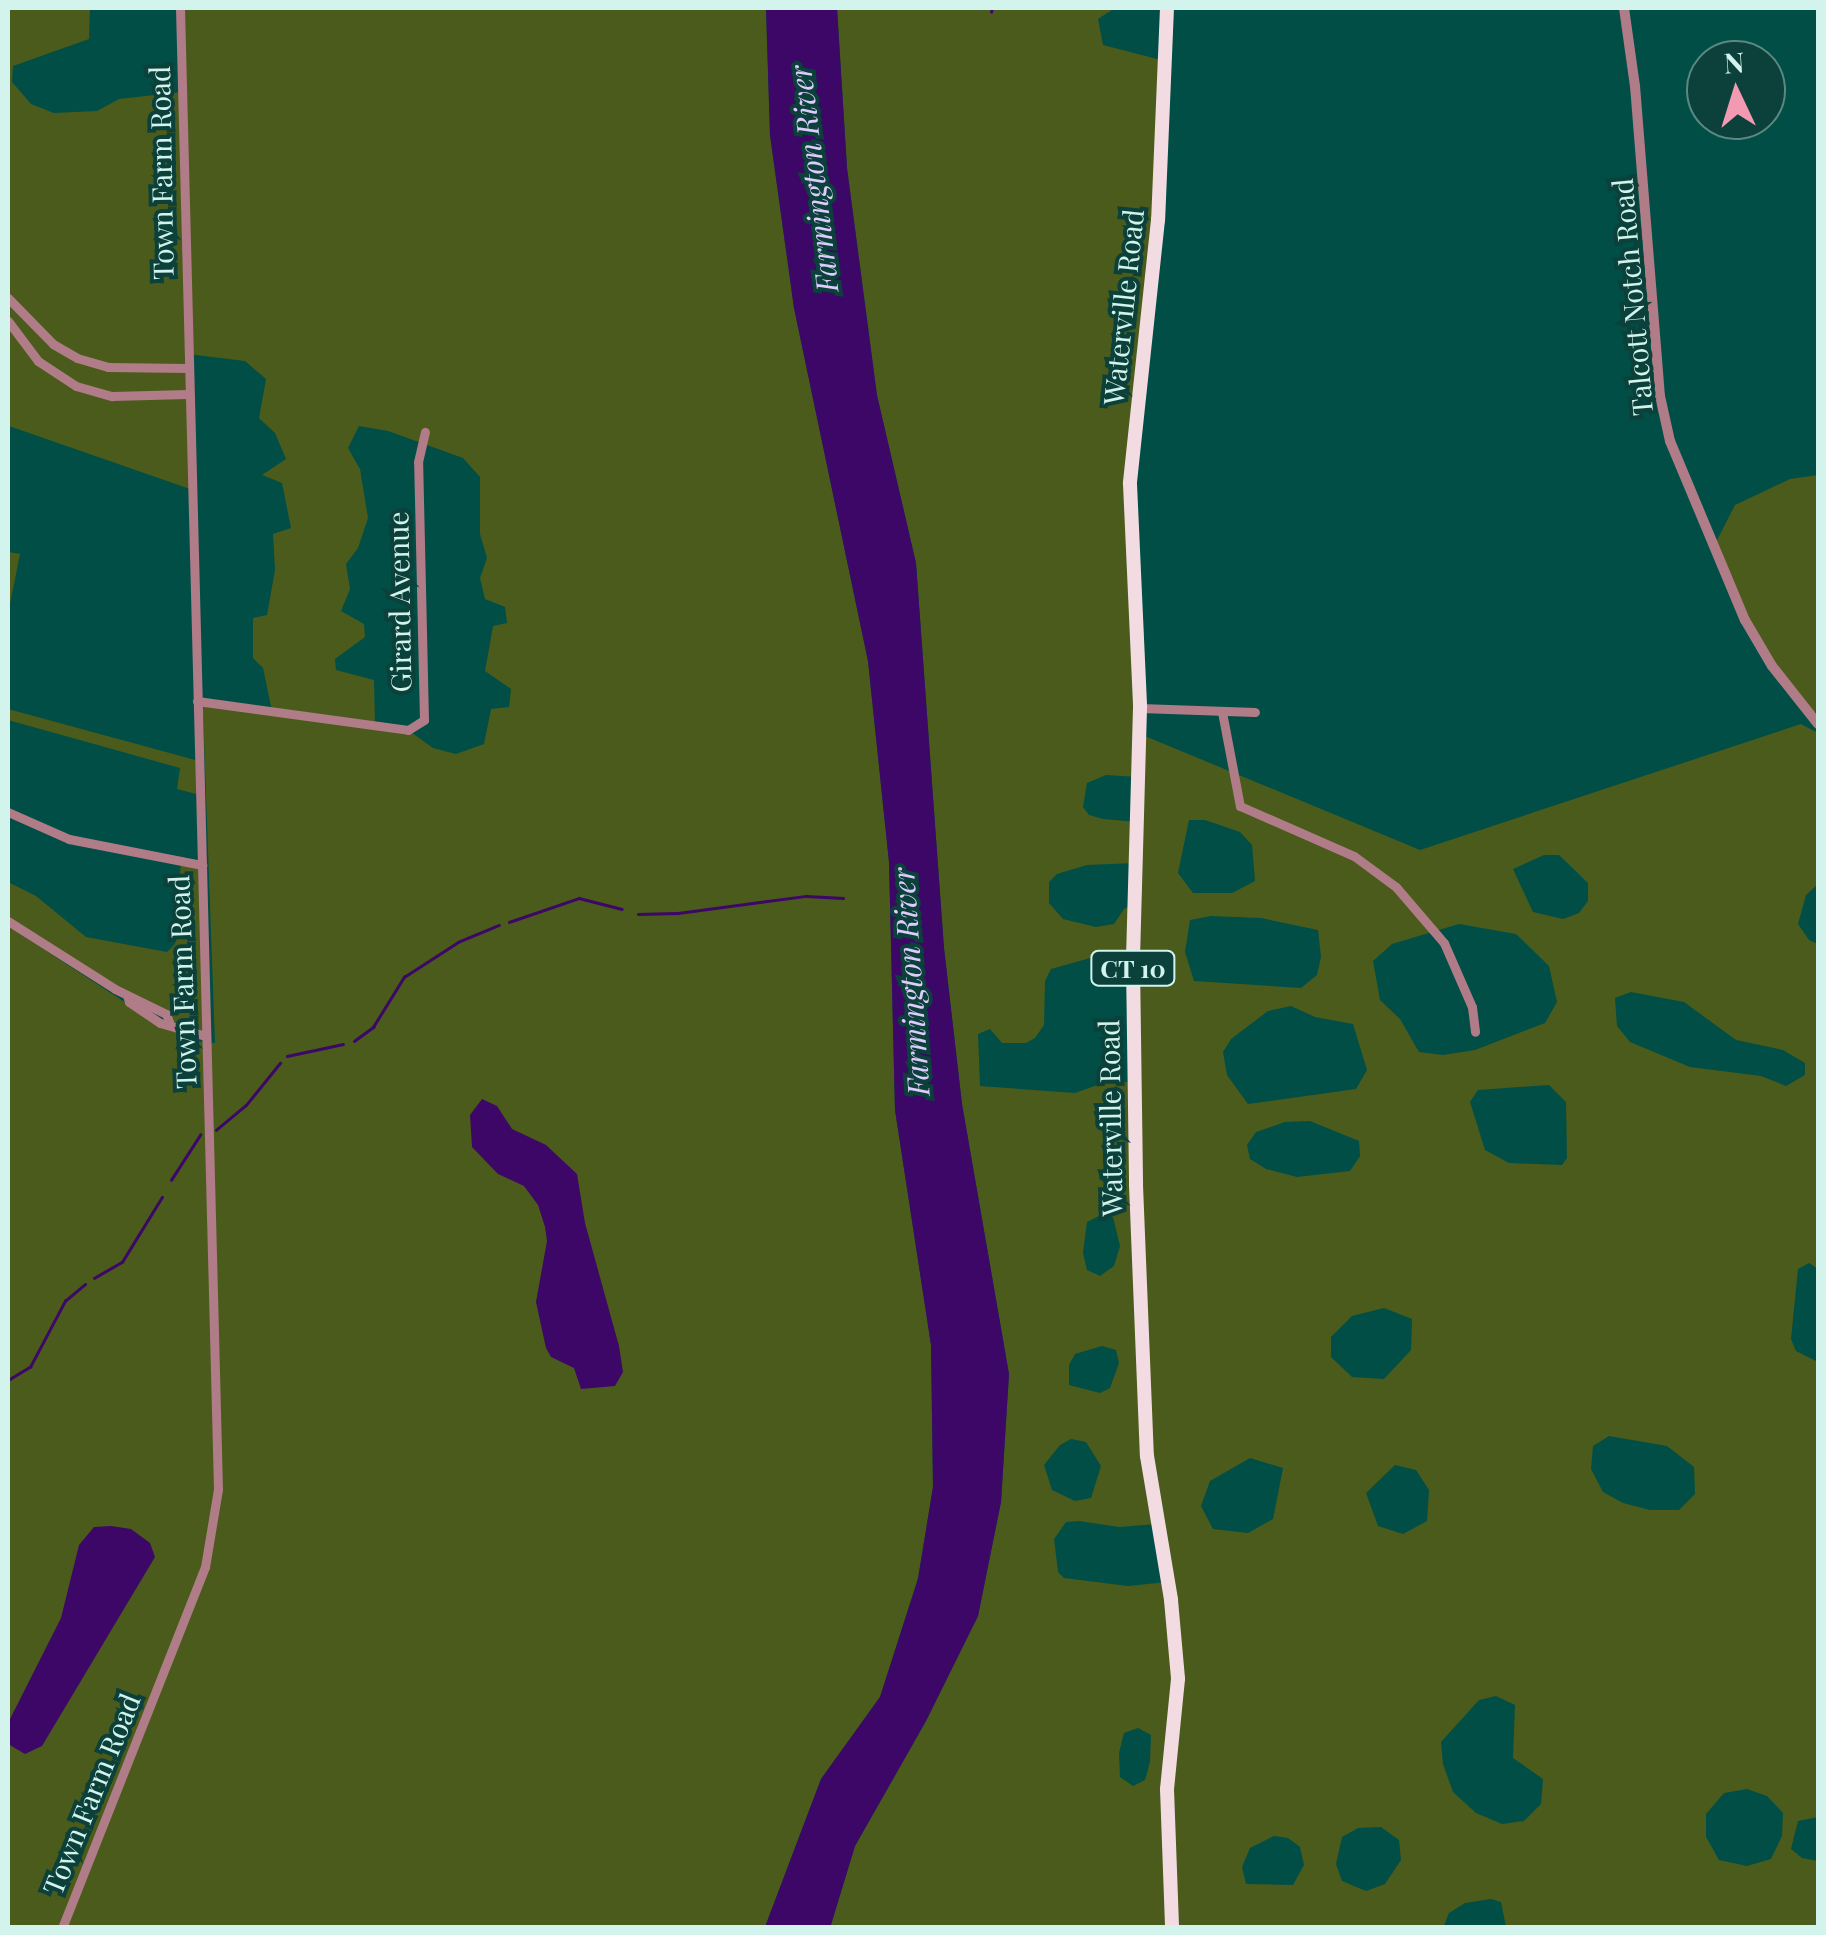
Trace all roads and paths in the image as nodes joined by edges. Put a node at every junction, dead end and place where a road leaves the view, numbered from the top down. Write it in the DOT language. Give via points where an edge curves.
graph roads {
  1 [pos="180,8"];
  2 [pos="1167,8"];
  3 [pos="1624,8"];
  4 [pos="8,298"];
  5 [pos="8,320"];
  6 [pos="187,368"];
  7 [pos="187,394"];
  8 [pos="425,432"];
  9 [pos="197,702"];
  10 [pos="1140,708"];
  11 [pos="1222,712"];
  12 [pos="1255,712"];
  13 [pos="1818,724"];
  14 [pos="8,812"];
  15 [pos="202,865"];
  16 [pos="8,920"];
  17 [pos="1475,1032"];
  18 [pos="206,1036"];
  19 [pos="62,1928"];
  20 [pos="1172,1928"];
  1 -- 6 [label="street, Town Farm Road"];
  2 -- 10 [label="highway, Waterville Road / CT 10" via="1158,220 1130,484"];
  3 -- 13 [label="street, Talcott Notch Road" via="1660,396 1670,441 1745,620"];
  4 -- 6 [label="street" via="53,344 78,358 108,367"];
  5 -- 7 [label="street" via="38,361 76,386 112,396"];
  6 -- 7 [label="street, Town Farm Road"];
  7 -- 9 [label="street, Town Farm Road"];
  8 -- 9 [label="street, Girard Avenue" via="418,462 424,720 408,730"];
  9 -- 15 [label="street, Town Farm Road"];
  10 -- 11 [label="street"];
  10 -- 20 [label="highway, Waterville Road / CT 10" via="1136,1185 1147,1456 1178,1679 1168,1789"];
  11 -- 12 [label="street"];
  11 -- 17 [label="street" via="1240,806 1354,856 1396,888 1444,944 1472,1007"];
  14 -- 15 [label="street" via="69,838"];
  15 -- 18 [label="street, Town Farm Road"];
  16 -- 18 [label="street" via="160,1023"];
  18 -- 19 [label="street, Town Farm Road" via="216,1514 204,1567"];
}
